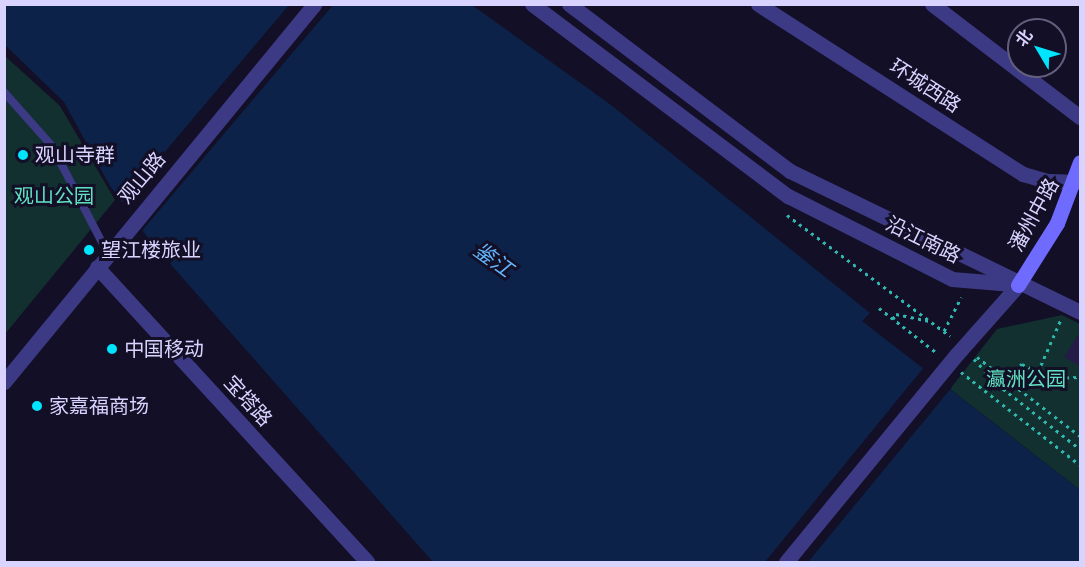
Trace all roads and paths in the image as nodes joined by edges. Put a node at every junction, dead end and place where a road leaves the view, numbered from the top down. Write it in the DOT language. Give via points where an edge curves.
graph roads {
  1 [pos="315,4"];
  2 [pos="532,4"];
  3 [pos="569,4"];
  4 [pos="758,4"];
  5 [pos="932,4"];
  6 [pos="4,92"];
  7 [pos="1080,117"];
  8 [pos="1080,162"];
  9 [pos="1078,182"];
  10 [pos="108,254"];
  11 [pos="97,267"];
  12 [pos="1018,285"];
  13 [pos="961,295"];
  14 [pos="879,308"];
  15 [pos="1074,308"];
  16 [pos="893,319"];
  17 [pos="929,321"];
  18 [pos="943,332"];
  19 [pos="955,357"];
  20 [pos="1038,372"];
  21 [pos="1005,377"];
  22 [pos="1080,377"];
  23 [pos="4,382"];
  24 [pos="997,384"];
  25 [pos="1080,436"];
  26 [pos="1080,449"];
  27 [pos="1080,465"];
  28 [pos="367,562"];
  29 [pos="786,562"];
  1 -- 10 [label="street, 观山路"];
  2 -- 12 [label="street, 沿江南路" via="788,196 951,279"];
  3 -- 12 [label="street, 沿江南路" via="790,171"];
  4 -- 9 [label="street, 环城西路" via="1023,174 1048,182"];
  5 -- 7 [label="street"];
  6 -- 10 [label="lane" via="52,146"];
  8 -- 9 [label="main road, 潘州中路"];
  9 -- 12 [label="main road, 潘州中路"];
  10 -- 11 [label="street, 观山路"];
  11 -- 23 [label="street, 观山路"];
  11 -- 28 [label="street, 宝塔路"];
  12 -- 15 [label="street"];
  12 -- 19 [label="street"];
  13 -- 18 [label="path"];
  14 -- 16 [label="path"];
  15 -- 20 [label="path"];
  16 -- 17 [label="path" via="896,314"];
  16 -- 19 [label="path"];
  19 -- 21 [label="path"];
  19 -- 24 [label="path"];
  19 -- 27 [label="path"];
  19 -- 29 [label="street, bridge"];
  20 -- 21 [label="path" via="1023,363"];
  20 -- 22 [label="path" via="1051,378"];
  21 -- 24 [label="path"];
  21 -- 25 [label="path"];
  24 -- 26 [label="path"];
}
